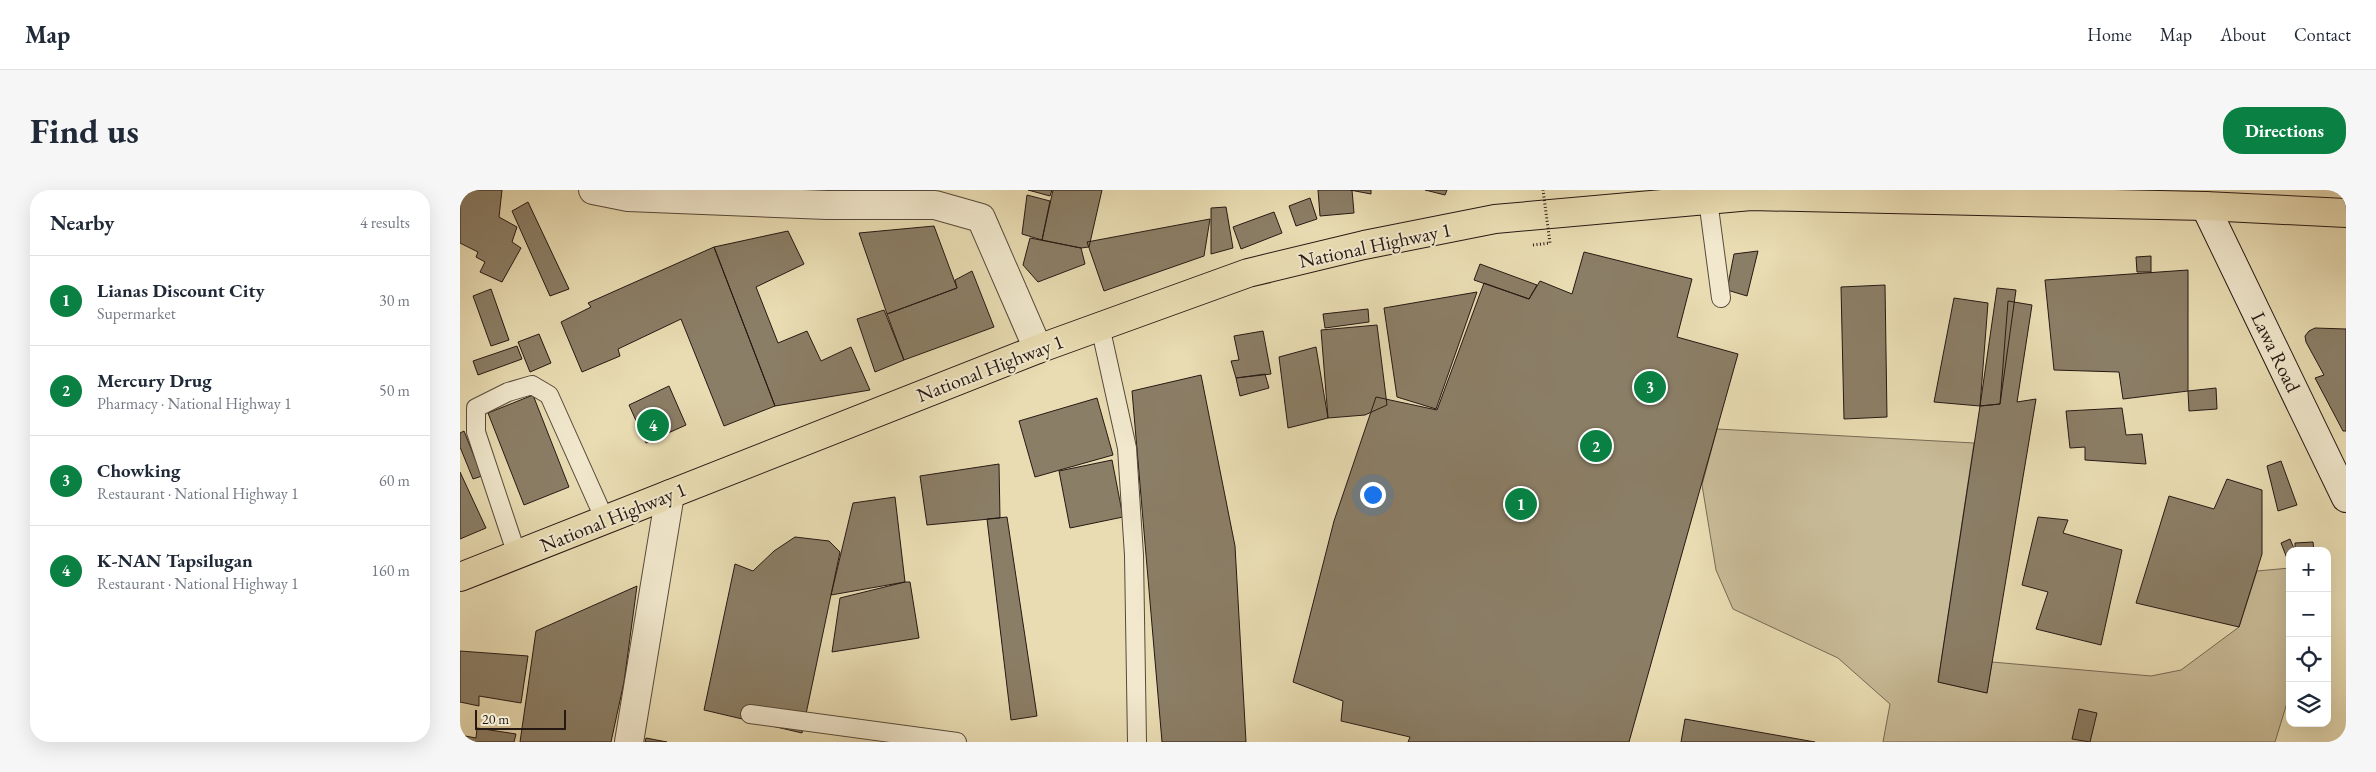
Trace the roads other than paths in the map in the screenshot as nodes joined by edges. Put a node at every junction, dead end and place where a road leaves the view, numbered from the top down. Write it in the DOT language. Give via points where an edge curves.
graph roads {
  1 [pos="593,190"];
  2 [pos="1620,198"];
  3 [pos="2201,198"];
  4 [pos="1708,200"];
  5 [pos="2346,213"];
  6 [pos="1721,298"];
  7 [pos="1100,326"];
  8 [pos="1038,349"];
  9 [pos="670,494"];
  10 [pos="2346,498"];
  11 [pos="605,520"];
  12 [pos="517,555"];
  13 [pos="460,577"];
  14 [pos="750,714"];
  15 [pos="629,742"];
  16 [pos="957,742"];
  17 [pos="1137,742"];
  1 -- 8 [label="street" via="628,197 935,206 981,218"];
  2 -- 4 [label="highway, National Highway 1"];
  2 -- 7 [label="highway, National Highway 1" via="1364,245 1248,273"];
  3 -- 4 [label="highway, National Highway 1" via="1760,196"];
  3 -- 5 [label="highway, National Highway 1"];
  3 -- 10 [label="street, Lawa Road"];
  4 -- 6 [label="lane"];
  7 -- 8 [label="highway, National Highway 1"];
  7 -- 17 [label="lane" via="1127,448 1134,555"];
  8 -- 9 [label="highway, National Highway 1"];
  9 -- 11 [label="highway, National Highway 1"];
  9 -- 15 [label="street"];
  11 -- 12 [label="highway, National Highway 1"];
  11 -- 12 [label="lane" via="549,395 532,385 508,392 476,408 476,432"];
  12 -- 13 [label="highway, National Highway 1"];
  14 -- 16 [label="lane"];
}
